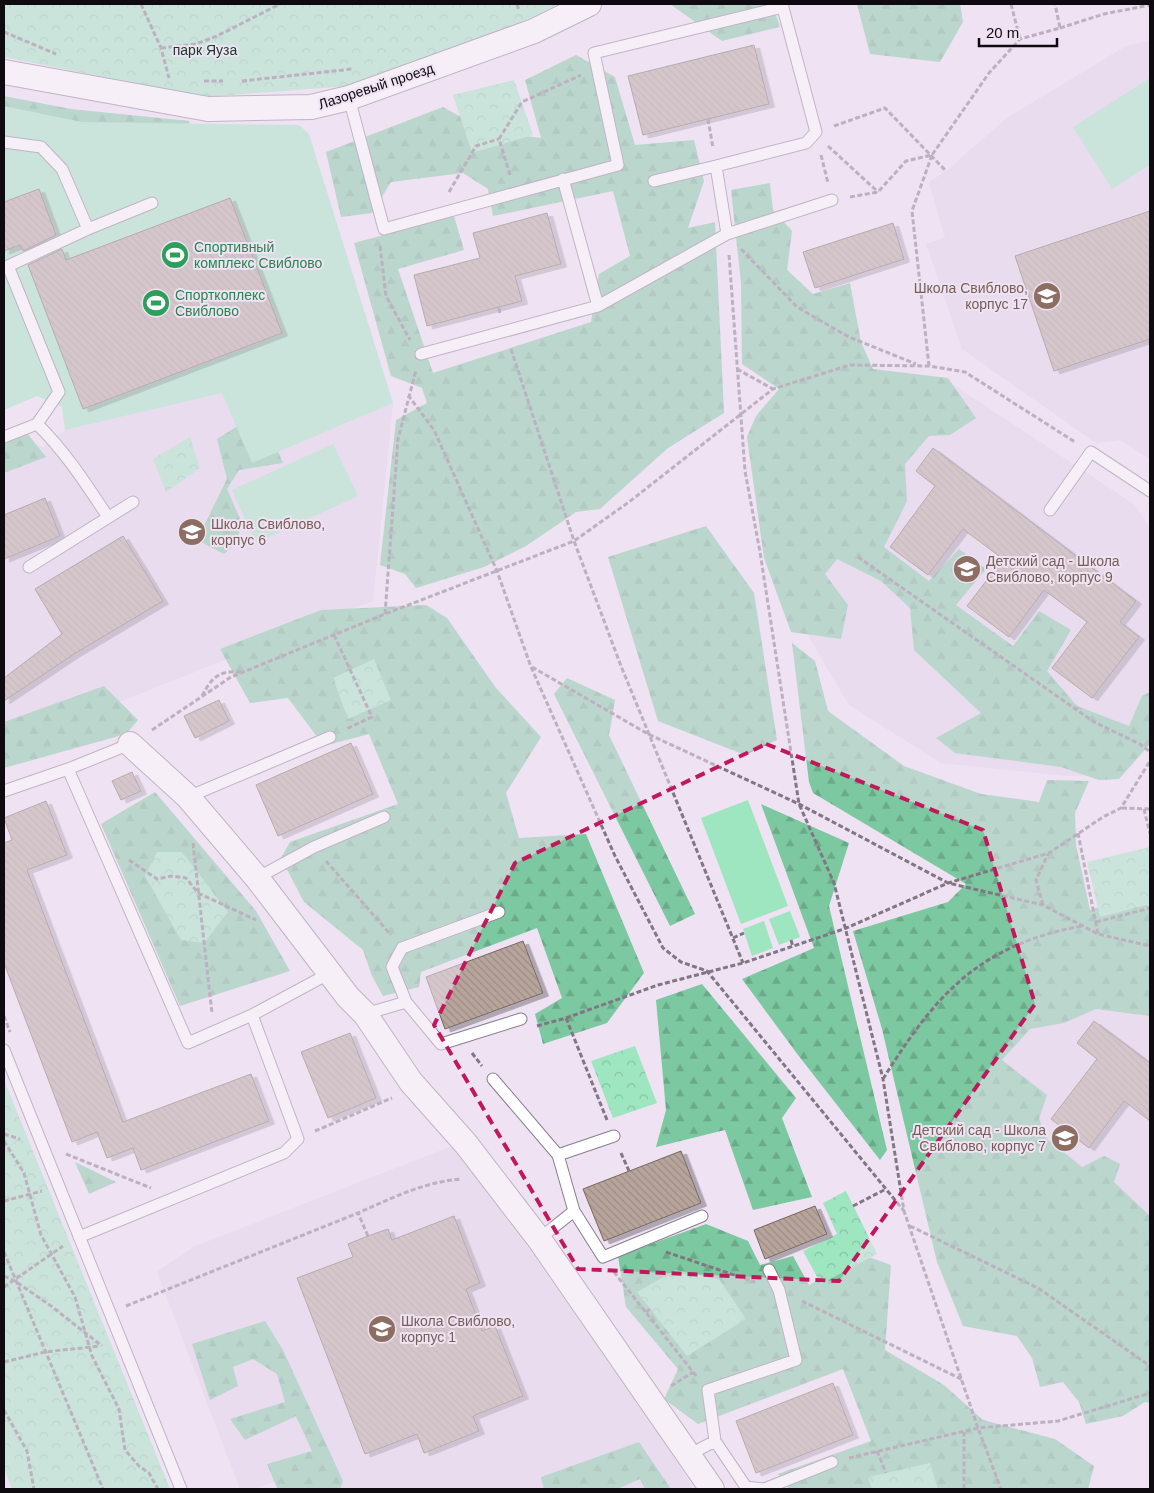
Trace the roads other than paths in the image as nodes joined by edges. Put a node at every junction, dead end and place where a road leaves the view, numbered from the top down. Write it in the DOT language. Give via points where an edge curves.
graph roads {
  1 [pos="589,4"];
  2 [pos="783,5"];
  3 [pos="4,72"];
  4 [pos="349,98"];
  5 [pos="4,142"];
  6 [pos="716,166"];
  7 [pos="563,179"];
  8 [pos="654,181"];
  9 [pos="832,200"];
  10 [pos="152,203"];
  11 [pos="88,229"];
  12 [pos="727,234"];
  13 [pos="598,306"];
  14 [pos="420,354"];
  15 [pos="37,424"];
  16 [pos="4,436"];
  17 [pos="1150,491"];
  18 [pos="133,502"];
  19 [pos="1050,510"];
  20 [pos="108,517"];
  21 [pos="29,567"];
  22 [pos="330,737"];
  23 [pos="130,744"];
  24 [pos="68,769"];
  25 [pos="4,791"];
  26 [pos="188,797"];
  27 [pos="384,817"];
  28 [pos="257,878"];
  29 [pos="499,912"];
  30 [pos="330,973"];
  31 [pos="406,1002"];
  32 [pos="365,1014"];
  33 [pos="252,1015"];
  34 [pos="520,1019"];
  35 [pos="4,1050"];
  36 [pos="493,1079"];
  37 [pos="614,1136"];
  38 [pos="558,1154"];
  39 [pos="574,1211"];
  40 [pos="702,1216"];
  41 [pos="79,1237"];
  42 [pos="539,1239"];
  43 [pos="769,1270"];
  44 [pos="715,1441"];
  45 [pos="689,1455"];
  46 [pos="832,1462"];
  47 [pos="181,1489"];
  48 [pos="712,1489"];
  1 -- 4 [label="street, Лазоревый проезд" via="534,32"];
  2 -- 6 [label="lane" via="816,132 806,143"];
  2 -- 7 [label="lane" via="594,53 618,165"];
  3 -- 4 [label="street, Лазоревый проезд" via="168,91 208,109 311,107"];
  4 -- 7 [label="lane" via="384,229"];
  5 -- 11 [label="lane" via="41,147 62,170"];
  6 -- 8 [label="lane"];
  6 -- 12 [label="lane"];
  7 -- 13 [label="lane"];
  9 -- 12 [label="lane"];
  10 -- 11 [label="lane"];
  11 -- 15 [label="lane" via="8,266 59,392"];
  12 -- 13 [label="lane"];
  13 -- 14 [label="lane"];
  15 -- 16 [label="lane"];
  15 -- 20 [label="lane" via="73,464"];
  17 -- 19 [label="lane" via="1091,452"];
  18 -- 20 [label="lane"];
  20 -- 21 [label="lane"];
  22 -- 26 [label="lane"];
  23 -- 24 [label="lane"];
  23 -- 26 [label="street"];
  24 -- 25 [label="lane"];
  24 -- 33 [label="lane" via="188,1043"];
  26 -- 28 [label="street"];
  27 -- 28 [label="lane" via="314,847"];
  28 -- 30 [label="street"];
  29 -- 31 [label="lane" via="402,948 392,966"];
  30 -- 32 [label="street"];
  30 -- 33 [label="lane"];
  31 -- 32 [label="lane"];
  31 -- 34 [label="lane" via="441,1044"];
  32 -- 42 [label="street" via="412,1082 466,1144"];
  33 -- 41 [label="lane" via="298,1138 284,1153"];
  35 -- 41 [label="lane"];
  36 -- 38 [label="lane"];
  37 -- 38 [label="lane"];
  38 -- 39 [label="lane"];
  39 -- 40 [label="lane" via="602,1258"];
  39 -- 42 [label="lane"];
  41 -- 47 [label="lane"];
  42 -- 45 [label="street"];
  43 -- 44 [label="lane" via="778,1290 796,1360 708,1390"];
  44 -- 45 [label="lane"];
  44 -- 46 [label="lane" via="746,1487 764,1489"];
  45 -- 48 [label="street"];
}
